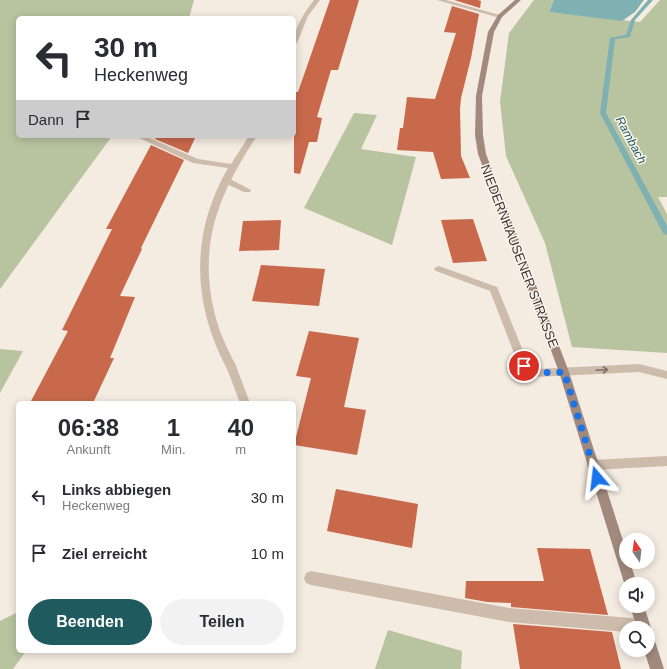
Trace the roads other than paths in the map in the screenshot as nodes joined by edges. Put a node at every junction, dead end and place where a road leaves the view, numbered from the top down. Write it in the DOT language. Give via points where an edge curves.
graph roads {
  1 [pos="317,0"];
  2 [pos="440,0"];
  3 [pos="515,1"];
  4 [pos="500,16"];
  5 [pos="296,38"];
  6 [pos="144,138"];
  7 [pos="252,138"];
  8 [pos="233,167"];
  9 [pos="225,180"];
  10 [pos="247,190"];
  11 [pos="439,269"];
  12 [pos="564,372"];
  13 [pos="667,375"];
  14 [pos="244,401"];
  15 [pos="667,461"];
  16 [pos="593,465"];
  17 [pos="628,577"];
  18 [pos="311,578"];
  19 [pos="619,625"];
  20 [pos="653,657"];
  21 [pos="657,669"];
  1 -- 5 [label="street" via="305,16"];
  2 -- 4 [label="street"];
  3 -- 4 [label="main road, NIEDERNHAUSENER STRASSE"];
  4 -- 12 [label="main road, NIEDERNHAUSENER STRASSE" via="491,32 483,72 479,96 479,134 488,173"];
  6 -- 8 [label="street" via="196,161"];
  7 -- 8 [label="street"];
  8 -- 9 [label="street"];
  9 -- 10 [label="street"];
  9 -- 14 [label="street" via="209,225 205,251 205,278 217,338"];
  11 -- 12 [label="street" via="494,289 524,366 535,373"];
  12 -- 13 [label="street, one-way" via="639,368"];
  12 -- 16 [label="main road, NIEDERNHAUSENER STRASSE"];
  15 -- 16 [label="street"];
  16 -- 17 [label="main road, NIEDERNHAUSENER STRASSE"];
  18 -- 19 [label="street" via="509,615"];
  20 -- 21 [label="main road"];
}
